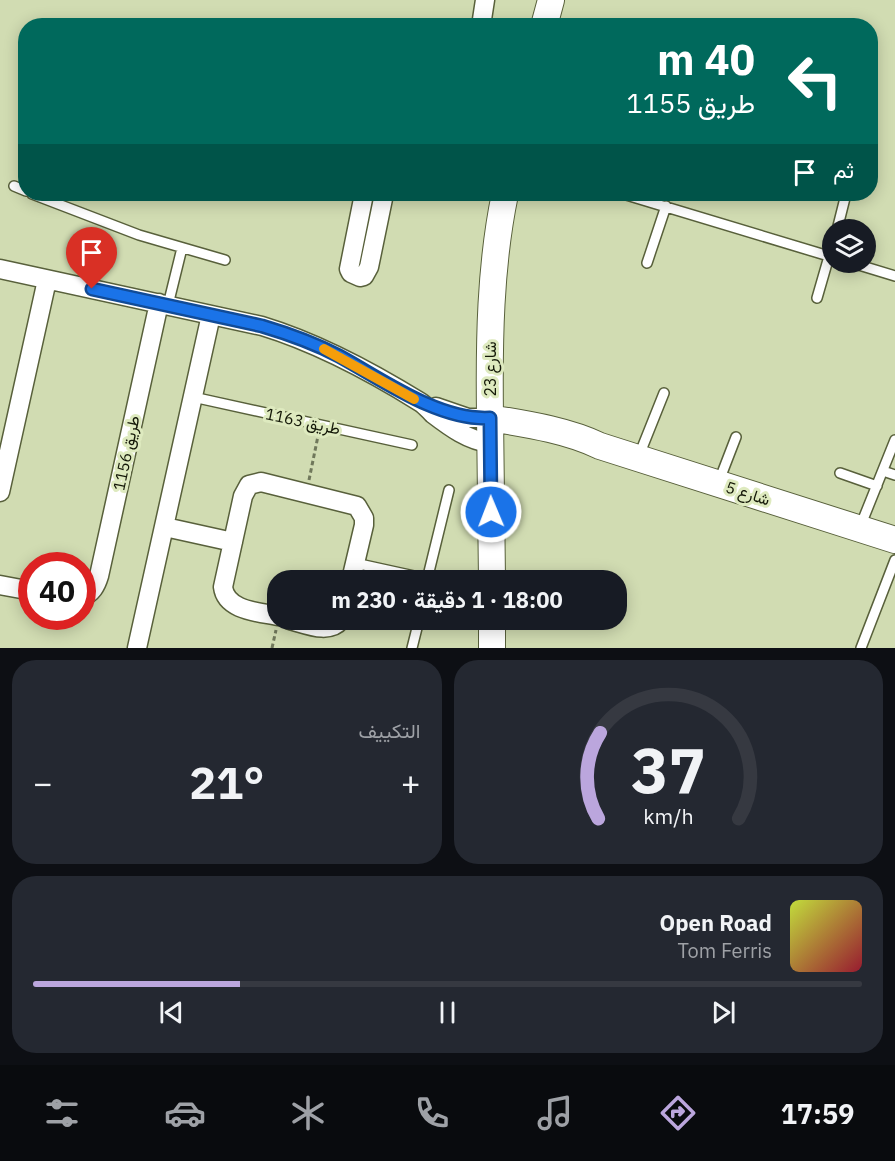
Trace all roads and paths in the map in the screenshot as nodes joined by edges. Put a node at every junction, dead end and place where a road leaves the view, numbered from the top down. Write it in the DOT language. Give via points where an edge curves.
graph roads {
  1 [pos="485,0"];
  2 [pos="549,0"];
  3 [pos="482,18"];
  4 [pos="546,18"];
  5 [pos="14,186"];
  6 [pos="18,188"];
  7 [pos="50,201"];
  8 [pos="363,201"];
  9 [pos="383,201"];
  10 [pos="504,201"];
  11 [pos="648,201"];
  12 [pos="844,201"];
  13 [pos="666,206"];
  14 [pos="840,219"];
  15 [pos="182,248"];
  16 [pos="822,254"];
  17 [pos="225,260"];
  18 [pos="647,263"];
  19 [pos="0,268"];
  20 [pos="876,270"];
  21 [pos="826,273"];
  22 [pos="895,276"];
  23 [pos="47,280"];
  24 [pos="817,298"];
  25 [pos="163,304"];
  26 [pos="211,315"];
  27 [pos="664,393"];
  28 [pos="193,396"];
  29 [pos="422,403"];
  30 [pos="320,425"];
  31 [pos="490,431"];
  32 [pos="736,436"];
  33 [pos="895,440"];
  34 [pos="412,445"];
  35 [pos="638,458"];
  36 [pos="882,471"];
  37 [pos="840,473"];
  38 [pos="895,475"];
  39 [pos="718,484"];
  40 [pos="877,486"];
  41 [pos="449,489"];
  42 [pos="0,492"];
  43 [pos="307,493"];
  44 [pos="165,527"];
  45 [pos="859,529"];
  46 [pos="895,540"];
  47 [pos="233,542"];
  48 [pos="895,560"];
  49 [pos="353,570"];
  50 [pos="430,570"];
  51 [pos="492,570"];
  52 [pos="0,585"];
  53 [pos="96,586"];
  54 [pos="18,588"];
  55 [pos="267,617"];
  56 [pos="278,630"];
  57 [pos="416,630"];
  58 [pos="492,630"];
  59 [pos="137,648"];
  60 [pos="272,648"];
  61 [pos="412,648"];
  62 [pos="492,648"];
  63 [pos="861,648"];
  1 -- 3 [label="street"];
  2 -- 4 [label="street"];
  5 -- 6 [label="lane"];
  7 -- 15 [label="lane"];
  8 -- 9 [label="street" via="349,269 360,277 368,272"];
  10 -- 31 [label="street, شارع 23" via="490,323"];
  11 -- 13 [label="lane"];
  12 -- 14 [label="lane"];
  13 -- 16 [label="lane"];
  13 -- 18 [label="lane"];
  15 -- 17 [label="lane"];
  15 -- 25 [label="lane"];
  19 -- 23 [label="street"];
  20 -- 22 [label="lane"];
  21 -- 24 [label="lane"];
  23 -- 25 [label="street"];
  23 -- 42 [label="street"];
  25 -- 26 [label="street"];
  25 -- 53 [label="street, طريق 1156"];
  26 -- 28 [label="street"];
  26 -- 29 [label="street" via="262,326 314,344"];
  27 -- 35 [label="lane"];
  28 -- 30 [label="lane, طريق 1163"];
  28 -- 44 [label="street"];
  29 -- 31 [label="street" via="468,418"];
  29 -- 31 [label="street" via="458,431 480,442"];
  30 -- 34 [label="lane, طريق 1163"];
  30 -- 43 [label="path"];
  31 -- 35 [label="street, شارع 5" via="600,446"];
  31 -- 51 [label="street, شارع 23"];
  32 -- 39 [label="lane"];
  33 -- 36 [label="lane"];
  35 -- 39 [label="street, شارع 5"];
  36 -- 38 [label="lane"];
  36 -- 40 [label="lane"];
  37 -- 40 [label="lane"];
  39 -- 45 [label="street, شارع 5"];
  40 -- 45 [label="lane"];
  41 -- 50 [label="lane"];
  43 -- 47 [label="street" via="261,482 249,485 243,495"];
  43 -- 49 [label="street" via="351,503 362,511 364,525"];
  44 -- 47 [label="street"];
  44 -- 59 [label="street"];
  45 -- 46 [label="street, شارع 5"];
  47 -- 55 [label="street" via="223,587 227,600"];
  48 -- 63 [label="lane"];
  52 -- 54 [label="street"];
  56 -- 60 [label="path"];
  57 -- 61 [label="lane"];
  58 -- 62 [label="street"];
}
